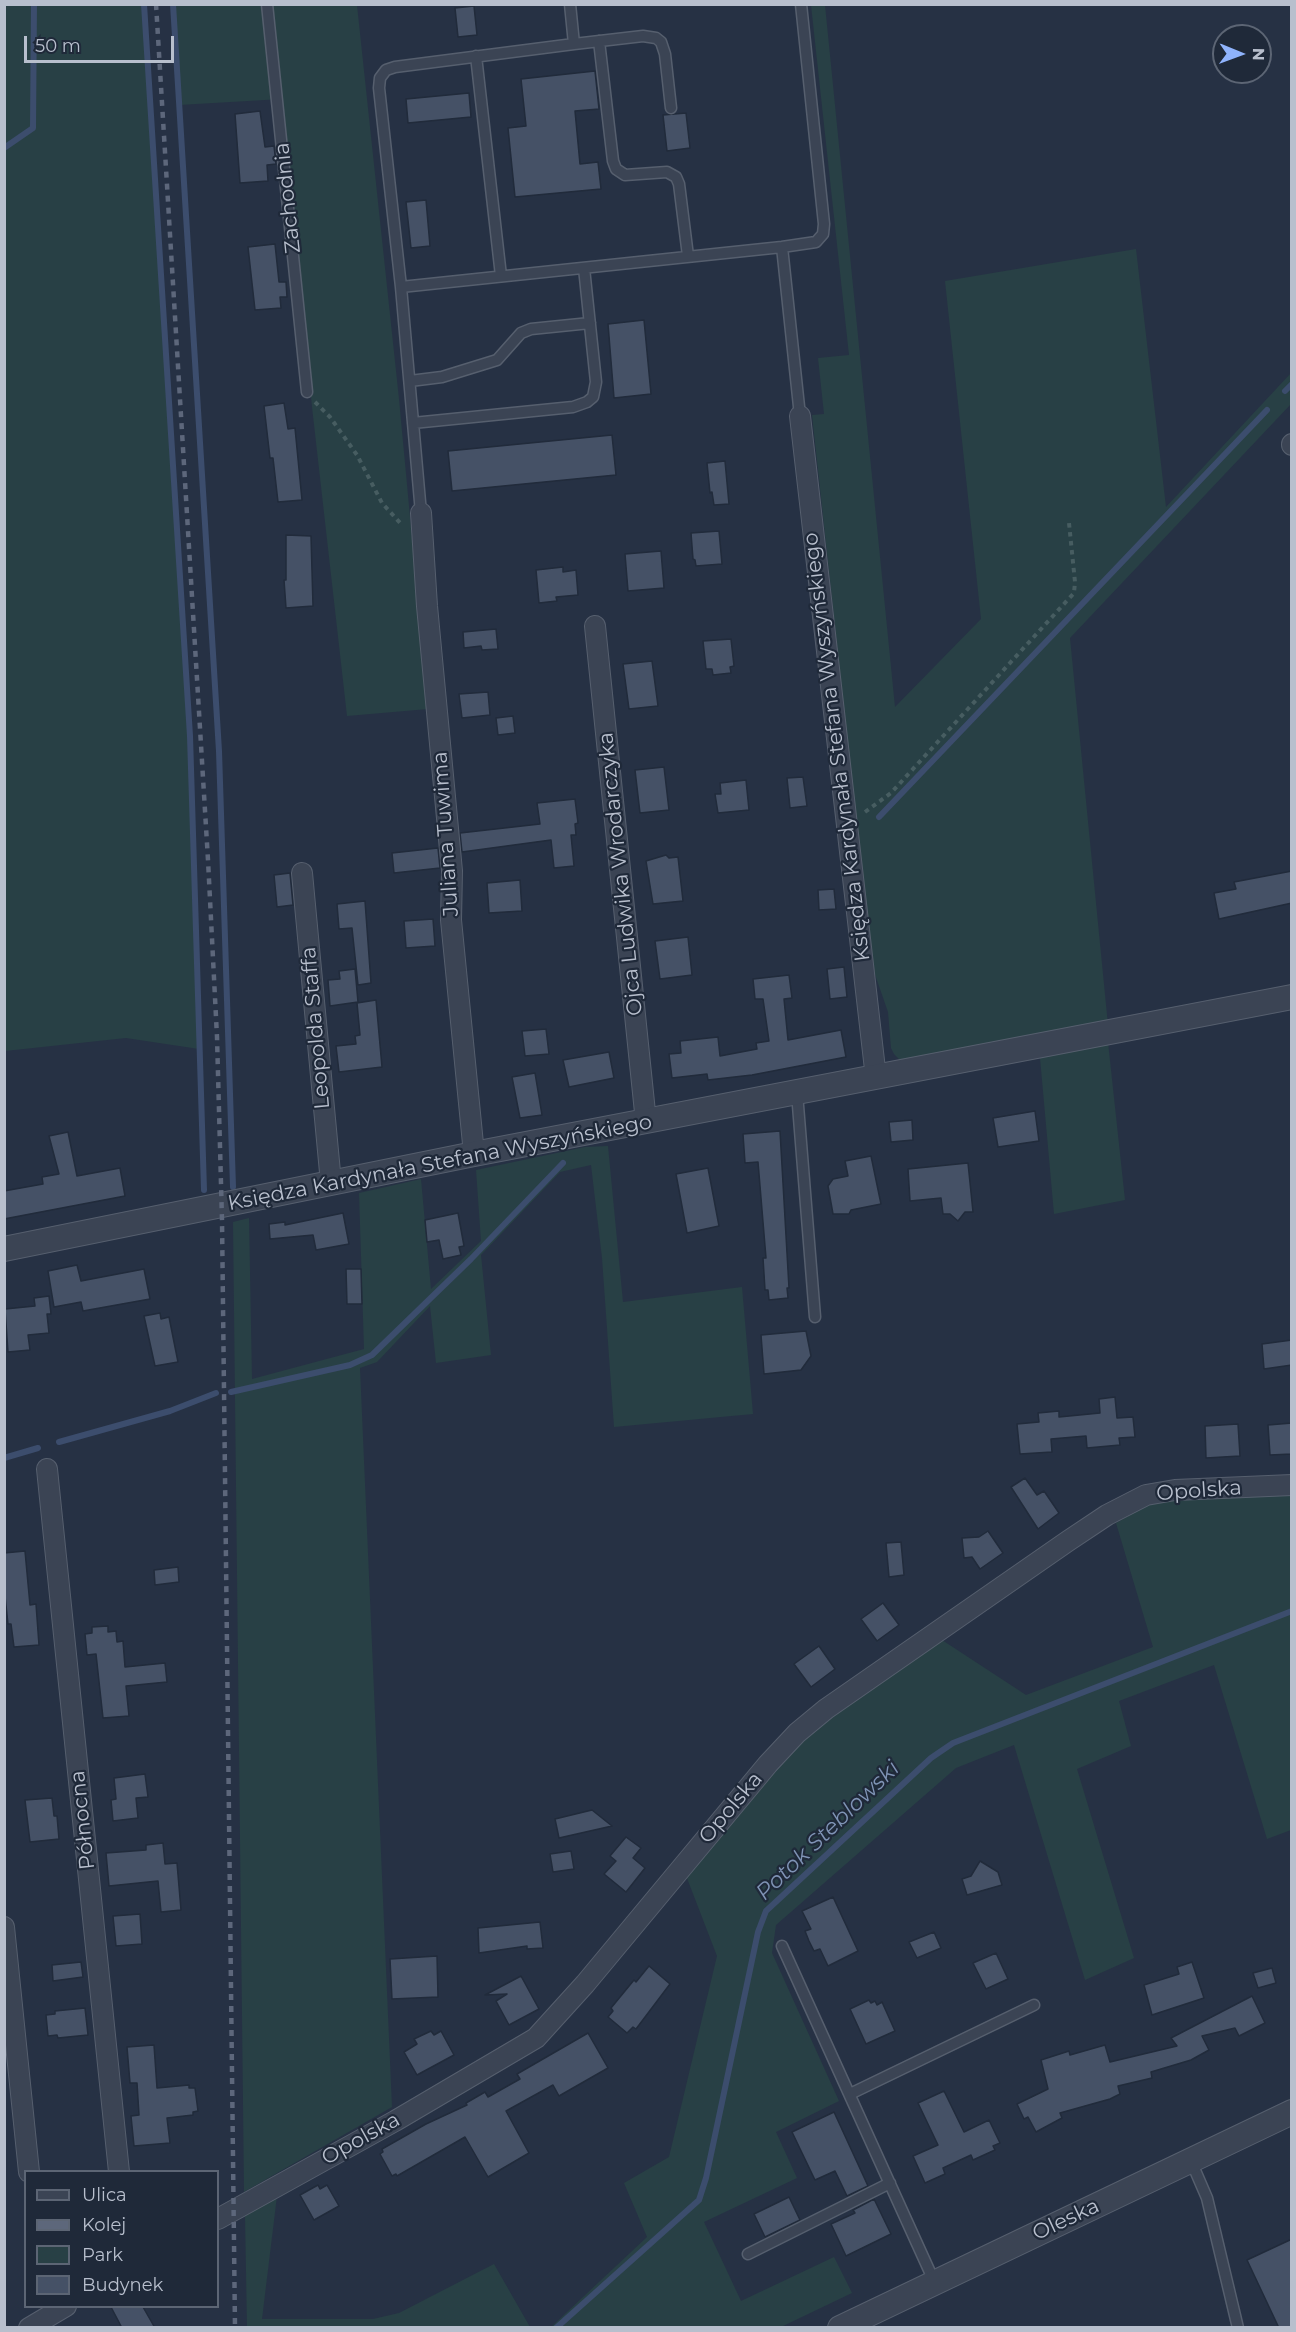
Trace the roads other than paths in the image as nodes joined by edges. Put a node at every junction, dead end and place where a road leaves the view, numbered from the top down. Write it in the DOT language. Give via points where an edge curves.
graph roads {
  1 [pos="267,4"];
  2 [pos="570,4"];
  3 [pos="801,4"];
  4 [pos="599,41"];
  5 [pos="574,44"];
  6 [pos="476,57"];
  7 [pos="671,108"];
  8 [pos="782,247"];
  9 [pos="688,256"];
  10 [pos="584,268"];
  11 [pos="501,276"];
  12 [pos="401,287"];
  13 [pos="590,323"];
  14 [pos="410,381"];
  15 [pos="307,392"];
  16 [pos="800,416"];
  17 [pos="413,423"];
  18 [pos="422,520"];
  19 [pos="595,626"];
  20 [pos="302,873"];
  21 [pos="1292,997"];
  22 [pos="876,1078"];
  23 [pos="797,1093"];
  24 [pos="646,1122"];
  25 [pos="474,1154"];
  26 [pos="331,1183"];
  27 [pos="4,1249"];
  28 [pos="815,1317"];
  29 [pos="48,1469"];
  30 [pos="1292,1485"];
  31 [pos="4,1927"];
  32 [pos="782,1946"];
  33 [pos="1034,2005"];
  34 [pos="850,2094"];
  35 [pos="1292,2112"];
  36 [pos="1191,2161"];
  37 [pos="29,2170"];
  38 [pos="119,2170"];
  39 [pos="890,2183"];
  40 [pos="219,2218"];
  41 [pos="748,2254"];
  42 [pos="934,2282"];
  43 [pos="64,2308"];
  44 [pos="39,2318"];
  45 [pos="840,2328"];
  46 [pos="1238,2328"];
  1 -- 15 [label="lane, Zachodnia"];
  2 -- 5 [label="lane"];
  3 -- 8 [label="lane" via="824,229 816,242"];
  4 -- 5 [label="lane"];
  4 -- 7 [label="lane" via="649,36 661,42"];
  4 -- 9 [label="lane" via="616,169 625,175 667,171 676,177"];
  5 -- 6 [label="lane"];
  6 -- 11 [label="lane"];
  6 -- 12 [label="lane" via="395,67 380,78"];
  8 -- 9 [label="lane"];
  8 -- 16 [label="lane"];
  9 -- 10 [label="lane"];
  10 -- 11 [label="lane"];
  10 -- 13 [label="lane"];
  11 -- 12 [label="lane"];
  12 -- 14 [label="lane"];
  13 -- 14 [label="lane" via="531,329 521,333 497,360"];
  13 -- 17 [label="lane" via="596,382 587,402 573,407"];
  14 -- 17 [label="lane"];
  16 -- 22 [label="street, Księdza Kardynała Stefana Wyszyńskiego"];
  17 -- 18 [label="lane"];
  18 -- 25 [label="street, Juliana Tuwima" via="452,872 451,920"];
  19 -- 24 [label="street, Ojca Ludwika Wrodarczyka"];
  20 -- 26 [label="street, Leopolda Staffa"];
  21 -- 22 [label="street, Księdza Kardynała Stefana Wyszyńskiego"];
  22 -- 23 [label="street, Księdza Kardynała Stefana Wyszyńskiego"];
  23 -- 24 [label="street, Księdza Kardynała Stefana Wyszyńskiego"];
  23 -- 28 [label="lane"];
  24 -- 25 [label="street, Księdza Kardynała Stefana Wyszyńskiego"];
  25 -- 26 [label="street, Księdza Kardynała Stefana Wyszyńskiego"];
  26 -- 27 [label="street, Księdza Kardynała Stefana Wyszyńskiego"];
  29 -- 38 [label="street, Północna"];
  30 -- 40 [label="street, Opolska" via="1175,1490 1146,1495 1114,1510 1068,1541 797,1733 536,2038"];
  31 -- 37 [label="street"];
  32 -- 34 [label="lane"];
  33 -- 34 [label="lane"];
  34 -- 39 [label="lane"];
  35 -- 36 [label="street, Oleska"];
  36 -- 42 [label="street, Oleska"];
  36 -- 46 [label="lane" via="1207,2198"];
  39 -- 41 [label="lane"];
  39 -- 42 [label="lane"];
  42 -- 45 [label="street, Oleska"];
  43 -- 44 [label="street"];
}
